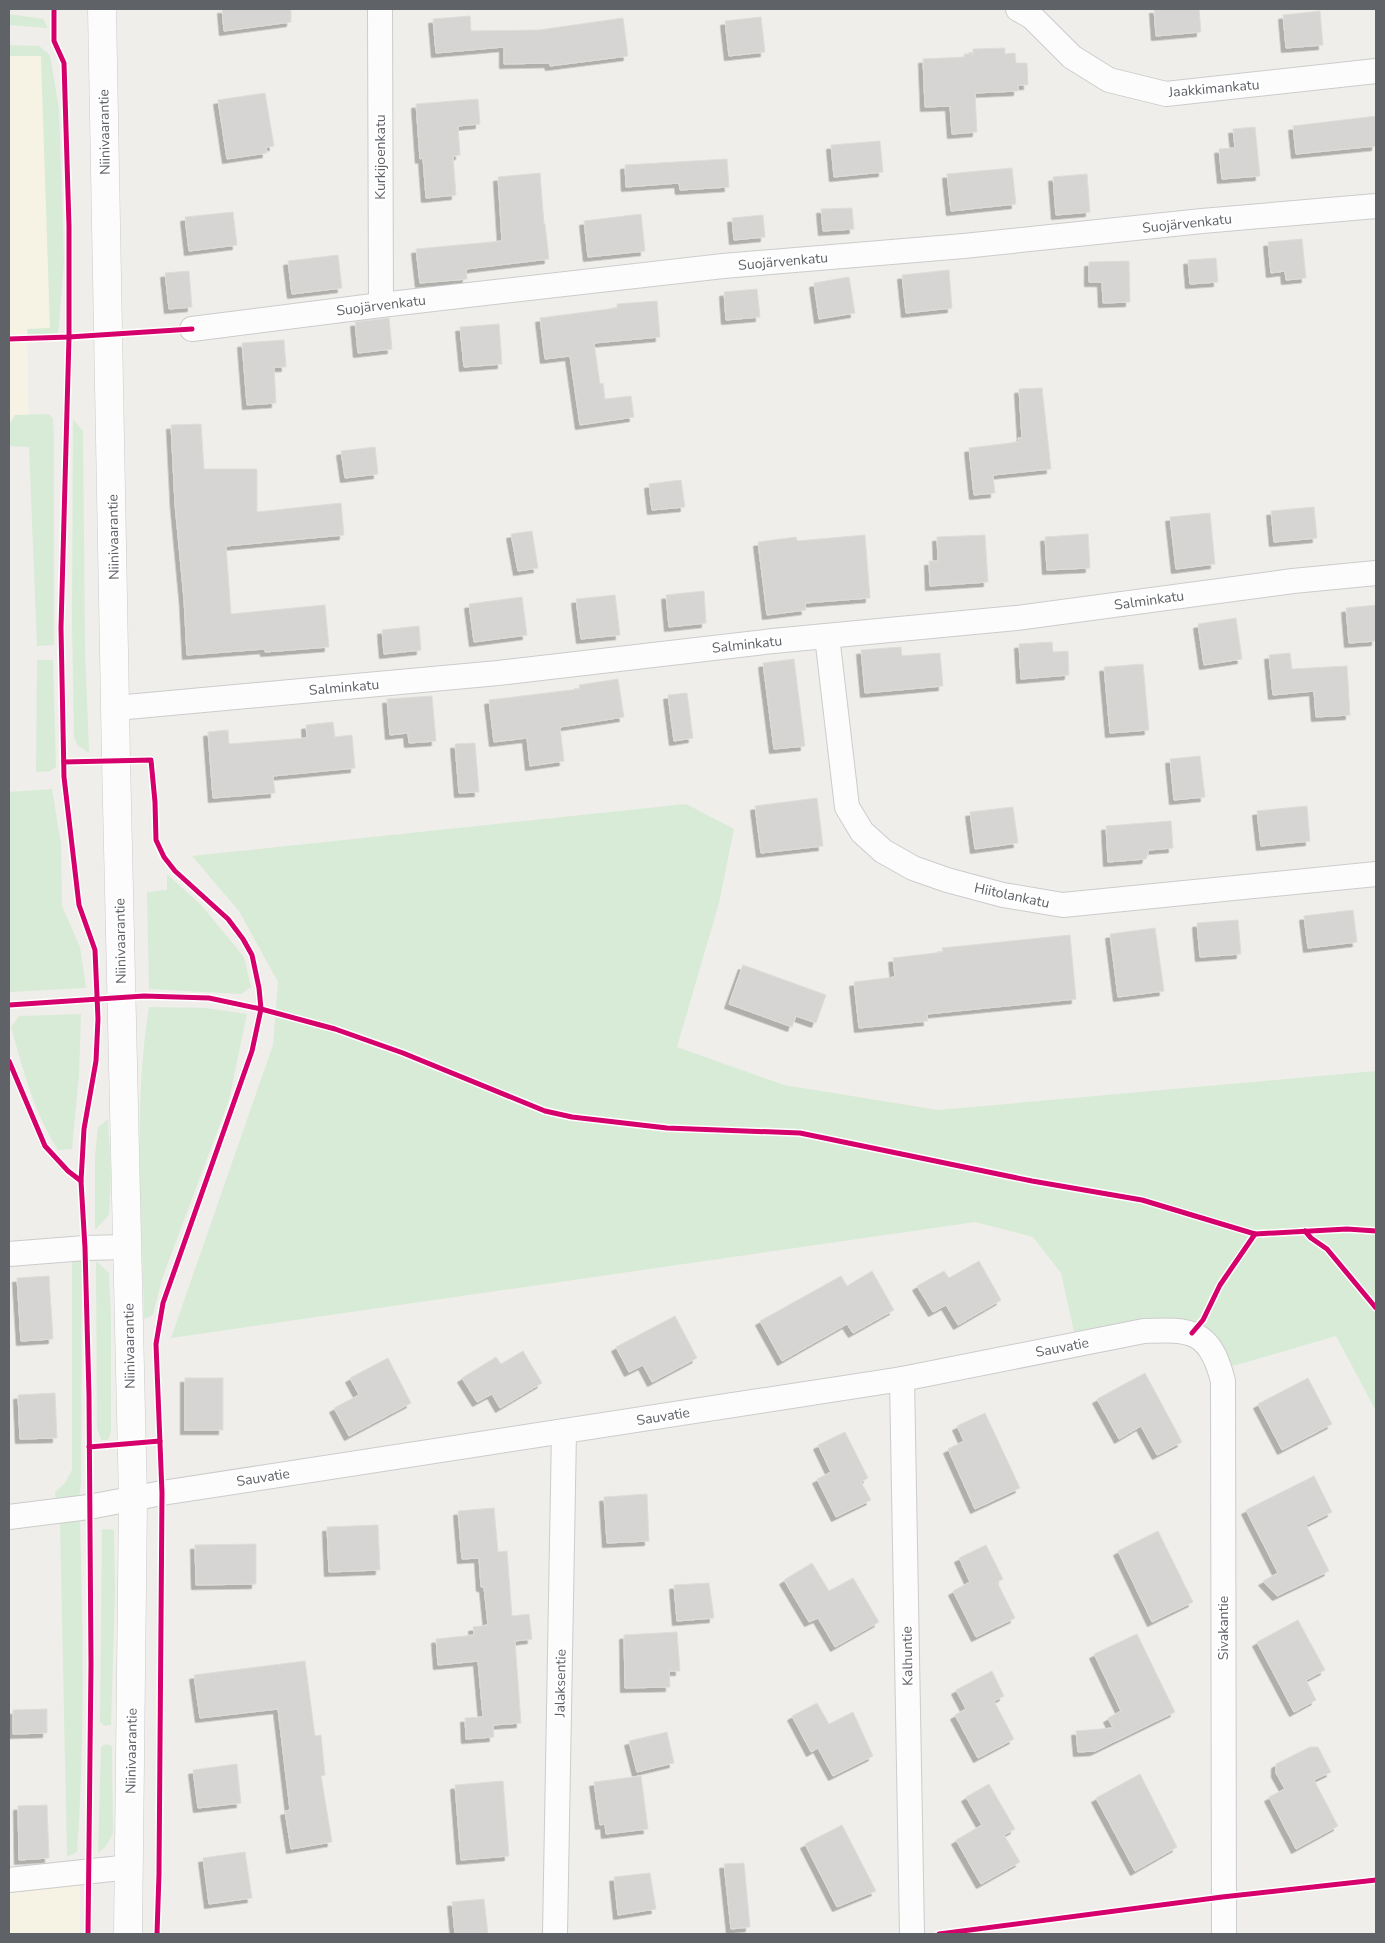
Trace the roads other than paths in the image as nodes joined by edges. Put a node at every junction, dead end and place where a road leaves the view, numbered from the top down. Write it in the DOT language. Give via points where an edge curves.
graph roads {
  1 [pos="102,9"];
  2 [pos="380,9"];
  3 [pos="1018,9"];
  4 [pos="1376,71"];
  5 [pos="1376,206"];
  6 [pos="381,305"];
  7 [pos="192,329"];
  8 [pos="1376,572"];
  9 [pos="827,636"];
  10 [pos="116,708"];
  11 [pos="1376,874"];
  12 [pos="127,1247"];
  13 [pos="9,1254"];
  14 [pos="1192,1333"];
  15 [pos="902,1379"];
  16 [pos="564,1431"];
  17 [pos="133,1500"];
  18 [pos="9,1516"];
  19 [pos="130,1867"];
  20 [pos="9,1880"];
  21 [pos="128,1934"];
  22 [pos="555,1934"];
  23 [pos="912,1934"];
  24 [pos="1224,1934"];
  1 -- 10 [label="main road, Niinivaarantie"];
  2 -- 6 [label="street, Kurkijoenkatu"];
  3 -- 4 [label="street, Jaakkimankatu" via="1032,17 1072,57 1109,80 1166,94"];
  5 -- 6 [label="street, Suojärvenkatu" via="723,266"];
  6 -- 7 [label="street, Suojärvenkatu"];
  8 -- 9 [label="street, Salminkatu" via="1016,618"];
  9 -- 10 [label="street, Salminkatu" via="498,673"];
  9 -- 11 [label="street, Hiitolankatu" via="847,807 862,832 883,851 913,868 1003,895 1064,905"];
  10 -- 12 [label="main road, Niinivaarantie"];
  12 -- 13 [label="street"];
  12 -- 17 [label="main road, Niinivaarantie"];
  14 -- 15 [label="street, Sauvatie" via="1144,1331"];
  14 -- 24 [label="street, Sivakantie" via="1206,1342 1218,1360 1223,1381"];
  15 -- 16 [label="street, Sauvatie"];
  15 -- 23 [label="street, Kalhuntie"];
  16 -- 17 [label="street, Sauvatie"];
  16 -- 22 [label="street, Jalaksentie"];
  17 -- 18 [label="street, Sauvatie"];
  17 -- 19 [label="main road, Niinivaarantie"];
  19 -- 20 [label="street"];
  19 -- 21 [label="main road, Niinivaarantie"];
}
